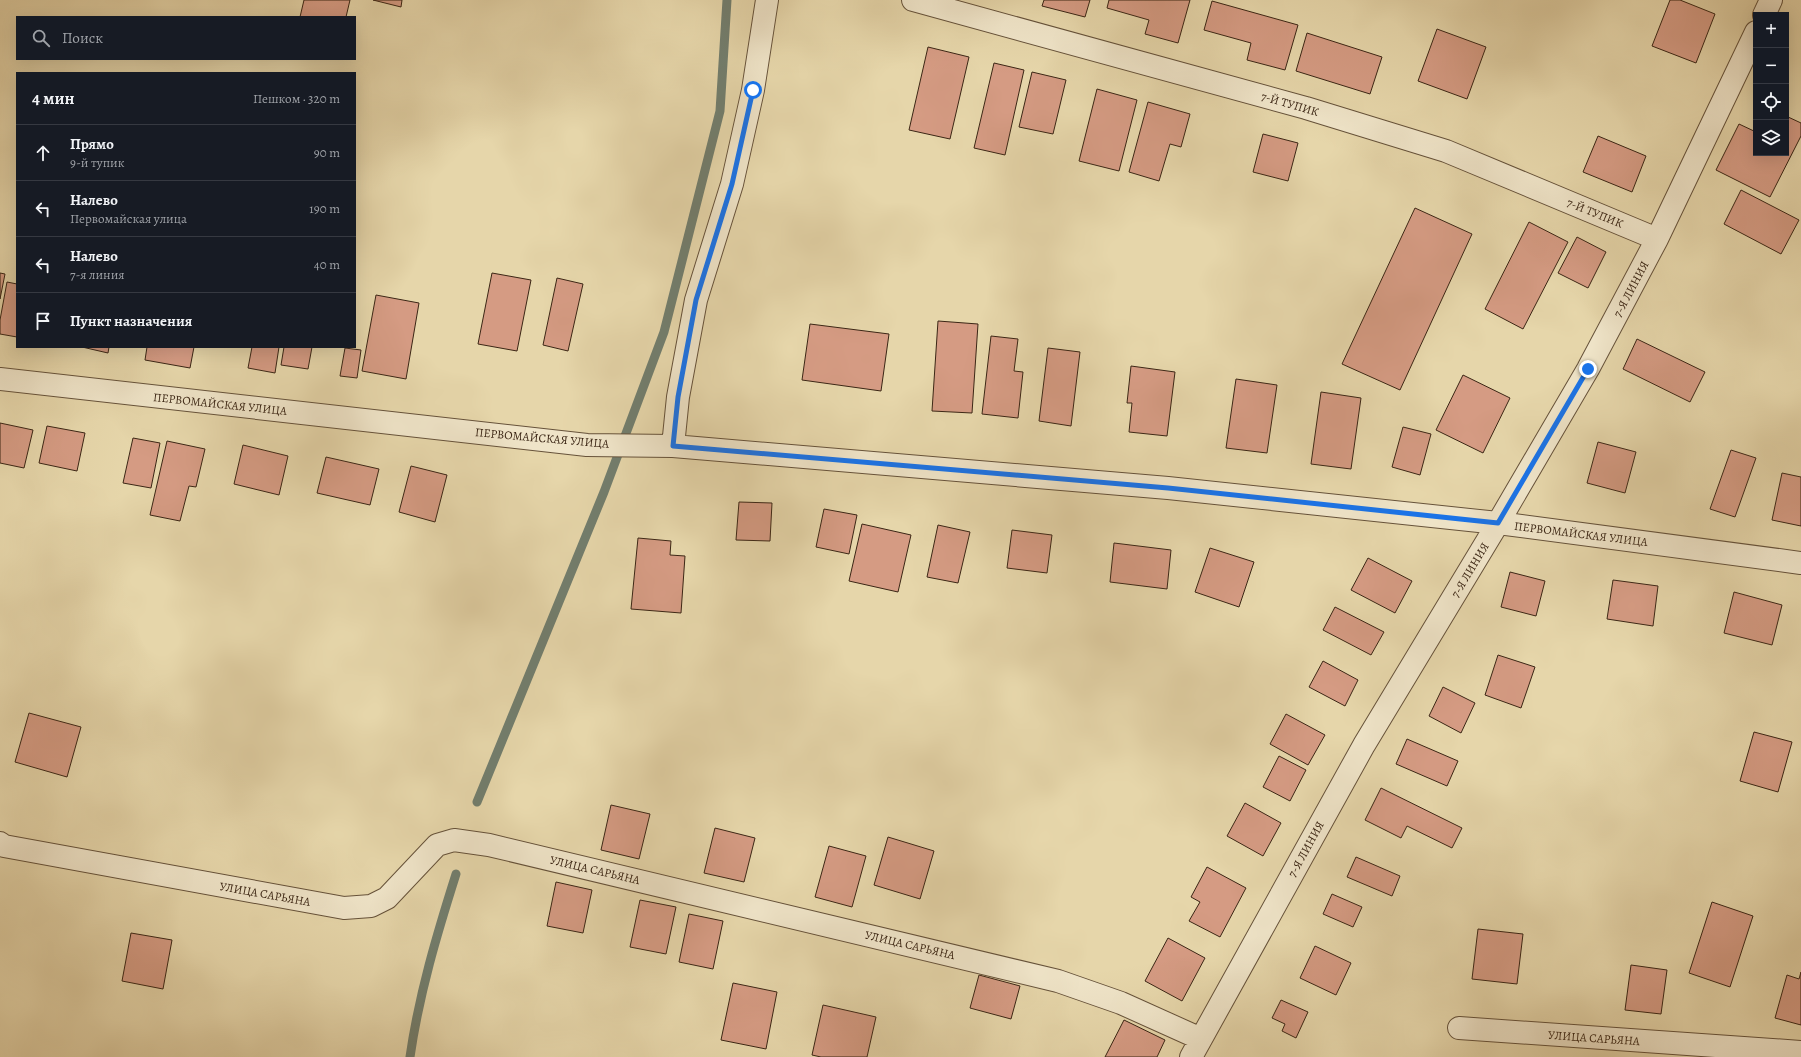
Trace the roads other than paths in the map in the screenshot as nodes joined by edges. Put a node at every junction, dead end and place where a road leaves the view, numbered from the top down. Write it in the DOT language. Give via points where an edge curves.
graph roads {
  1 [pos="767,0"];
  2 [pos="913,0"];
  3 [pos="1771,0"];
  4 [pos="1765,12"];
  5 [pos="1753,38"];
  6 [pos="1657,239"];
  7 [pos="0,379"];
  8 [pos="673,446"];
  9 [pos="1498,523"];
  10 [pos="1801,563"];
  11 [pos="0,843"];
  12 [pos="1459,1028"];
  13 [pos="1196,1048"];
  14 [pos="1801,1052"];
  1 -- 8 [label="street" via="753,90 732,184 696,300 678,397"];
  2 -- 6 [label="street, 7-Й ТУПИК" via="1306,108 1446,152"];
  3 -- 4 [label="street"];
  5 -- 6 [label="street, 7-Я ЛИНИЯ"];
  6 -- 9 [label="street, 7-Я ЛИНИЯ" via="1588,369"];
  7 -- 8 [label="street, ПЕРВОМАЙСКАЯ УЛИЦА" via="587,445"];
  8 -- 9 [label="street, ПЕРВОМАЙСКАЯ УЛИЦА" via="1168,488"];
  9 -- 10 [label="street, ПЕРВОМАЙСКАЯ УЛИЦА"];
  9 -- 13 [label="street, 7-Я ЛИНИЯ" via="1364,745"];
  11 -- 13 [label="street, УЛИЦА САРЬЯНА" via="4,846 344,908 371,906 387,898 437,845 454,840 489,845 1058,981 1121,1003"];
  12 -- 14 [label="street, УЛИЦА САРЬЯНА"];
}
